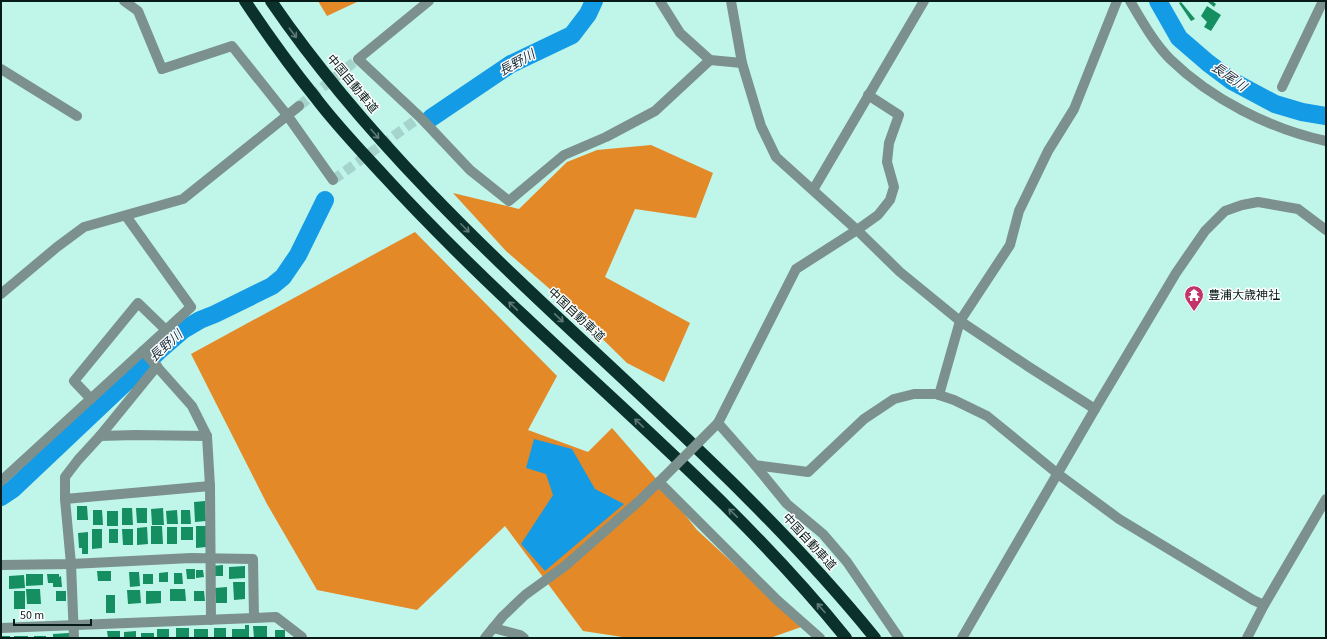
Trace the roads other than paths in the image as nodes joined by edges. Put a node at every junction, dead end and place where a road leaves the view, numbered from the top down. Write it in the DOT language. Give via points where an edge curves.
graph roads {
  1 [pos="124,1"];
  2 [pos="245,1"];
  3 [pos="271,1"];
  4 [pos="429,1"];
  5 [pos="660,1"];
  6 [pos="731,1"];
  7 [pos="924,1"];
  8 [pos="1130,1"];
  9 [pos="1323,1"];
  10 [pos="1115,2"];
  11 [pos="710,60"];
  12 [pos="742,63"];
  13 [pos="1,69"];
  14 [pos="1282,87"];
  15 [pos="868,95"];
  16 [pos="299,106"];
  17 [pos="287,115"];
  18 [pos="77,116"];
  19 [pos="1326,141"];
  20 [pos="332,180"];
  21 [pos="813,190"];
  22 [pos="126,216"];
  23 [pos="857,230"];
  24 [pos="1326,230"];
  25 [pos="1,294"];
  26 [pos="960,321"];
  27 [pos="166,330"];
  28 [pos="143,351"];
  29 [pos="157,366"];
  30 [pos="940,395"];
  31 [pos="91,399"];
  32 [pos="1095,409"];
  33 [pos="718,423"];
  34 [pos="100,436"];
  35 [pos="207,436"];
  36 [pos="755,465"];
  37 [pos="1058,474"];
  38 [pos="662,479"];
  39 [pos="1,481"];
  40 [pos="210,486"];
  41 [pos="1326,498"];
  42 [pos="65,499"];
  43 [pos="210,558"];
  44 [pos="71,564"];
  45 [pos="1,565"];
  46 [pos="1264,605"];
  47 [pos="254,618"];
  48 [pos="211,620"];
  49 [pos="74,625"];
  50 [pos="1,628"];
  51 [pos="493,628"];
  52 [pos="74,638"];
  53 [pos="302,638"];
  54 [pos="485,638"];
  55 [pos="524,638"];
  56 [pos="820,638"];
  57 [pos="846,638"];
  58 [pos="875,638"];
  59 [pos="899,638"];
  60 [pos="962,638"];
  61 [pos="1247,638"];
  1 -- 17 [label="street" via="138,11 162,69 232,46"];
  57 -- 2 [label="highway, one-way" via="746,526 456,251 402,196 316,99"];
  3 -- 58 [label="highway, 中国自動車道, one-way" via="333,84 417,180 761,510 811,563"];
  4 -- 11 [label="street" via="358,58 420,117 470,170 510,201 564,155 606,137 655,111"];
  5 -- 11 [label="street" via="680,33"];
  6 -- 12 [label="street"];
  7 -- 15 [label="street"];
  8 -- 19 [label="street" via="1169,58 1194,80 1229,104 1263,120"];
  9 -- 14 [label="street"];
  10 -- 26 [label="street" via="1074,109 1048,151 1019,211 1010,245"];
  11 -- 12 [label="street"];
  12 -- 21 [label="street" via="761,126 776,157"];
  13 -- 18 [label="street"];
  15 -- 21 [label="street"];
  15 -- 23 [label="street" via="899,115 889,143 887,162 894,187 890,200 878,215"];
  16 -- 17 [label="street"];
  17 -- 20 [label="street"];
  17 -- 22 [label="street" via="183,199"];
  21 -- 23 [label="street"];
  22 -- 25 [label="street" via="84,227"];
  22 -- 27 [label="street" via="191,307"];
  23 -- 26 [label="street" via="900,272"];
  23 -- 33 [label="street" via="796,269"];
  24 -- 32 [label="street" via="1298,209 1258,202 1225,211 1205,231 1176,273"];
  26 -- 30 [label="street"];
  26 -- 32 [label="street"];
  27 -- 28 [label="street"];
  27 -- 31 [label="street" via="138,303 74,381"];
  28 -- 29 [label="street"];
  28 -- 31 [label="street"];
  29 -- 34 [label="street"];
  29 -- 35 [label="street" via="192,406"];
  30 -- 36 [label="street" via="914,394 894,399 864,419 808,472"];
  30 -- 37 [label="street" via="987,416"];
  31 -- 39 [label="street"];
  32 -- 37 [label="street"];
  33 -- 36 [label="street"];
  33 -- 38 [label="street, bridge"];
  34 -- 35 [label="street"];
  34 -- 42 [label="street" via="65,477"];
  35 -- 40 [label="street"];
  36 -- 59 [label="street" via="787,504 823,534 847,562"];
  37 -- 46 [label="street" via="1119,519"];
  37 -- 60 [label="street"];
  38 -- 51 [label="street" via="565,566 525,595"];
  38 -- 56 [label="street" via="777,600"];
  40 -- 42 [label="street"];
  40 -- 43 [label="street"];
  41 -- 46 [label="street"];
  42 -- 44 [label="street"];
  43 -- 44 [label="street"];
  43 -- 47 [label="street" via="253,559"];
  43 -- 48 [label="street"];
  44 -- 45 [label="street"];
  44 -- 49 [label="street"];
  46 -- 61 [label="street"];
  47 -- 48 [label="street"];
  47 -- 53 [label="street" via="276,617"];
  48 -- 49 [label="street"];
  49 -- 50 [label="street"];
  49 -- 52 [label="street"];
  51 -- 54 [label="street"];
  51 -- 55 [label="street"];
}
